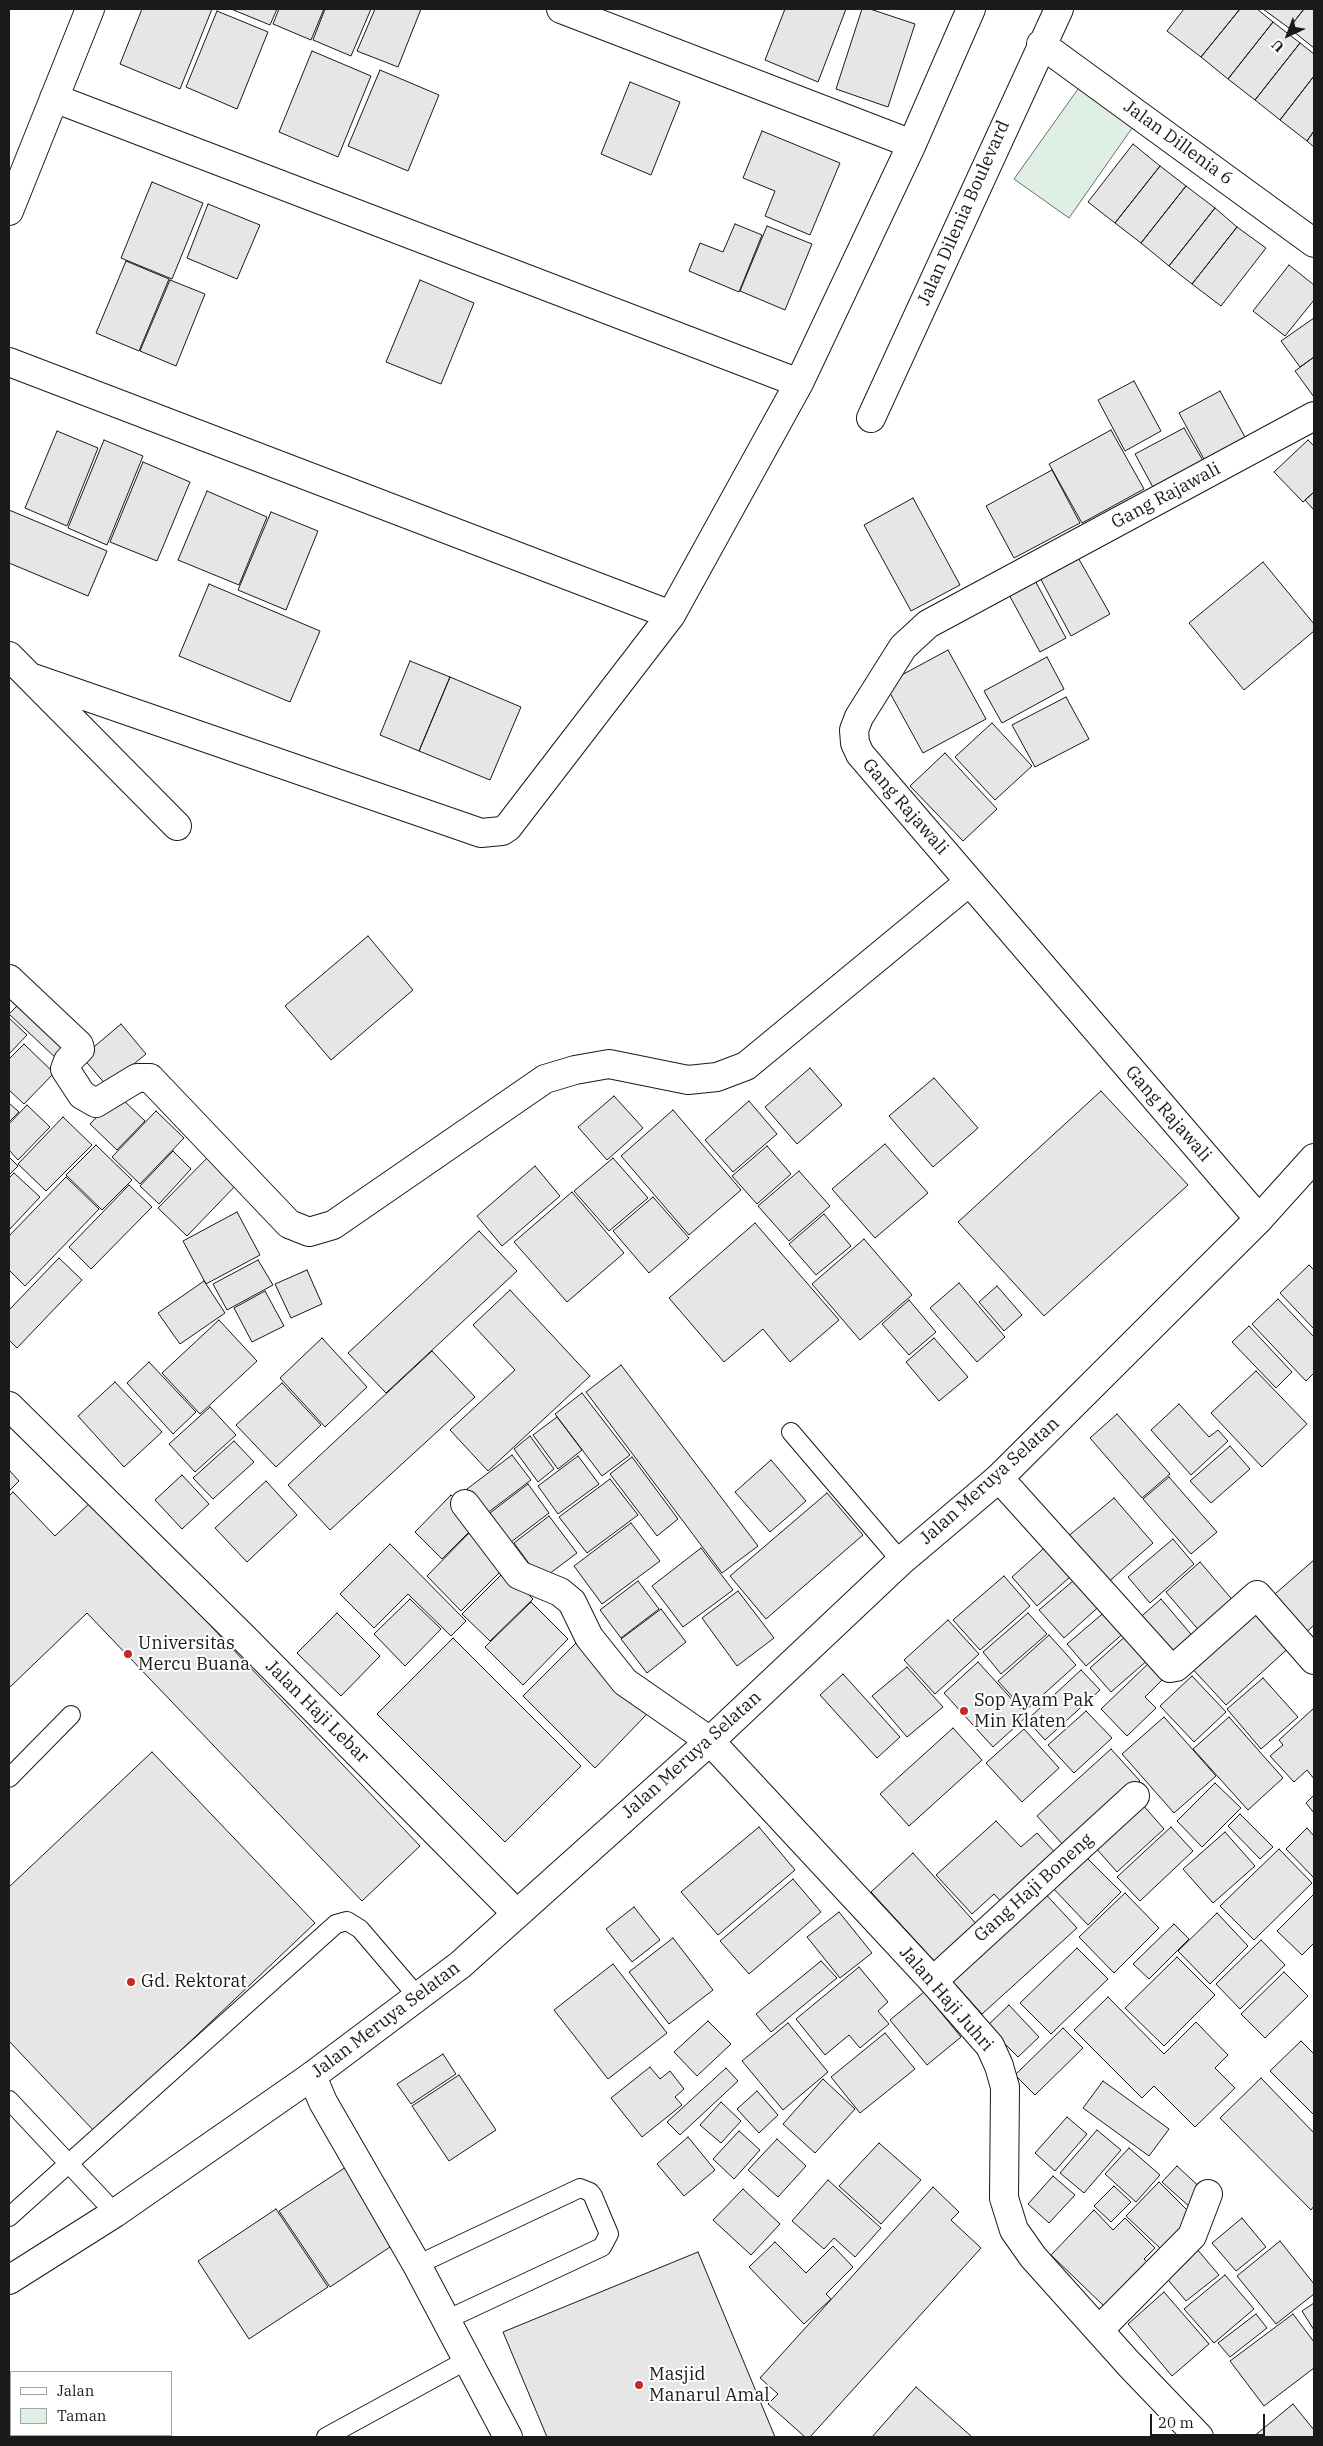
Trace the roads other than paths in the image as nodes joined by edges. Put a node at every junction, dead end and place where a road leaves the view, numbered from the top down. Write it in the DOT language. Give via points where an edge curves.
graph roads {
  1 [pos="90,9"];
  2 [pos="561,9"];
  3 [pos="971,9"];
  4 [pos="1059,9"];
  5 [pos="1041,44"];
  6 [pos="54,98"];
  7 [pos="912,144"];
  8 [pos="9,211"];
  9 [pos="1314,243"];
  10 [pos="9,362"];
  11 [pos="799,383"];
  12 [pos="1314,416"];
  13 [pos="871,418"];
  14 [pos="671,615"];
  15 [pos="9,656"];
  16 [pos="30,677"];
  17 [pos="177,826"];
  18 [pos="970,882"];
  19 [pos="9,979"];
  20 [pos="1314,1158"];
  21 [pos="1259,1219"];
  22 [pos="9,1406"];
  23 [pos="791,1432"];
  24 [pos="999,1478"];
  25 [pos="465,1504"];
  26 [pos="901,1561"];
  27 [pos="1314,1660"];
  28 [pos="71,1715"];
  29 [pos="710,1741"];
  30 [pos="9,1778"];
  31 [pos="1135,1796"];
  32 [pos="516,1913"];
  33 [pos="933,1980"];
  34 [pos="418,1997"];
  35 [pos="312,2076"];
  36 [pos="9,2100"];
  37 [pos="70,2164"];
  38 [pos="1208,2194"];
  39 [pos="115,2213"];
  40 [pos="9,2217"];
  41 [pos="417,2265"];
  42 [pos="9,2280"];
  43 [pos="446,2320"];
  44 [pos="1099,2330"];
  45 [pos="467,2360"];
  46 [pos="326,2437"];
  47 [pos="508,2437"];
  48 [pos="1199,2437"];
  1 -- 6 [label="street"];
  2 -- 7 [label="street"];
  3 -- 7 [label="street"];
  4 -- 5 [label="street, Jalan Dilenia Boulevard"];
  5 -- 9 [label="street, Jalan Dillenia 6"];
  5 -- 13 [label="street, Jalan Dilenia Boulevard"];
  6 -- 8 [label="street"];
  6 -- 11 [label="street"];
  7 -- 11 [label="street"];
  10 -- 14 [label="street"];
  11 -- 14 [label="street"];
  12 -- 18 [label="street, Gang Rajawali" via="928,624 903,647 859,717 854,730 855,743 860,754"];
  14 -- 16 [label="street" via="508,827 496,833 481,833"];
  15 -- 16 [label="street"];
  16 -- 17 [label="street"];
  18 -- 19 [label="street" via="746,1066 717,1078 688,1080 609,1064 545,1079 333,1225 309,1232 289,1224 150,1078 137,1078 96,1103 82,1095 65,1069 80,1049 79,1045"];
  18 -- 21 [label="street, Gang Rajawali"];
  20 -- 21 [label="street, Jalan Meruya Selatan"];
  21 -- 24 [label="street, Jalan Meruya Selatan"];
  22 -- 32 [label="street, Jalan Haji Lebar"];
  23 -- 26 [label="lane"];
  24 -- 26 [label="street, Jalan Meruya Selatan"];
  24 -- 27 [label="street" via="1170,1668 1176,1667 1257,1595"];
  25 -- 29 [label="street, Jalan Haji Juhri" via="519,1575 560,1592 572,1602 589,1637 625,1682"];
  26 -- 29 [label="street, Jalan Meruya Selatan"];
  28 -- 30 [label="lane"];
  29 -- 32 [label="street, Jalan Meruya Selatan"];
  29 -- 33 [label="street, Jalan Haji Juhri"];
  31 -- 33 [label="street, Gang Haji Boneng"];
  32 -- 34 [label="street, Jalan Meruya Selatan" via="460,1965"];
  33 -- 44 [label="street, Jalan Haji Juhri" via="990,2046 999,2066 1005,2087 1004,2198 1014,2230"];
  34 -- 35 [label="street, Jalan Meruya Selatan"];
  34 -- 37 [label="lane" via="360,1930 347,1921 336,1924"];
  35 -- 39 [label="street, Jalan Meruya Selatan"];
  35 -- 41 [label="street" via="323,2102"];
  36 -- 37 [label="lane"];
  37 -- 39 [label="lane"];
  37 -- 40 [label="lane"];
  38 -- 44 [label="street" via="1192,2236"];
  39 -- 42 [label="street, Jalan Meruya Selatan"];
  41 -- 43 [label="street"];
  41 -- 43 [label="lane" via="580,2188 593,2196 609,2234 602,2247"];
  43 -- 45 [label="street"];
  44 -- 48 [label="street, Jalan Haji Juhri"];
  45 -- 46 [label="lane"];
  45 -- 47 [label="street"];
}
